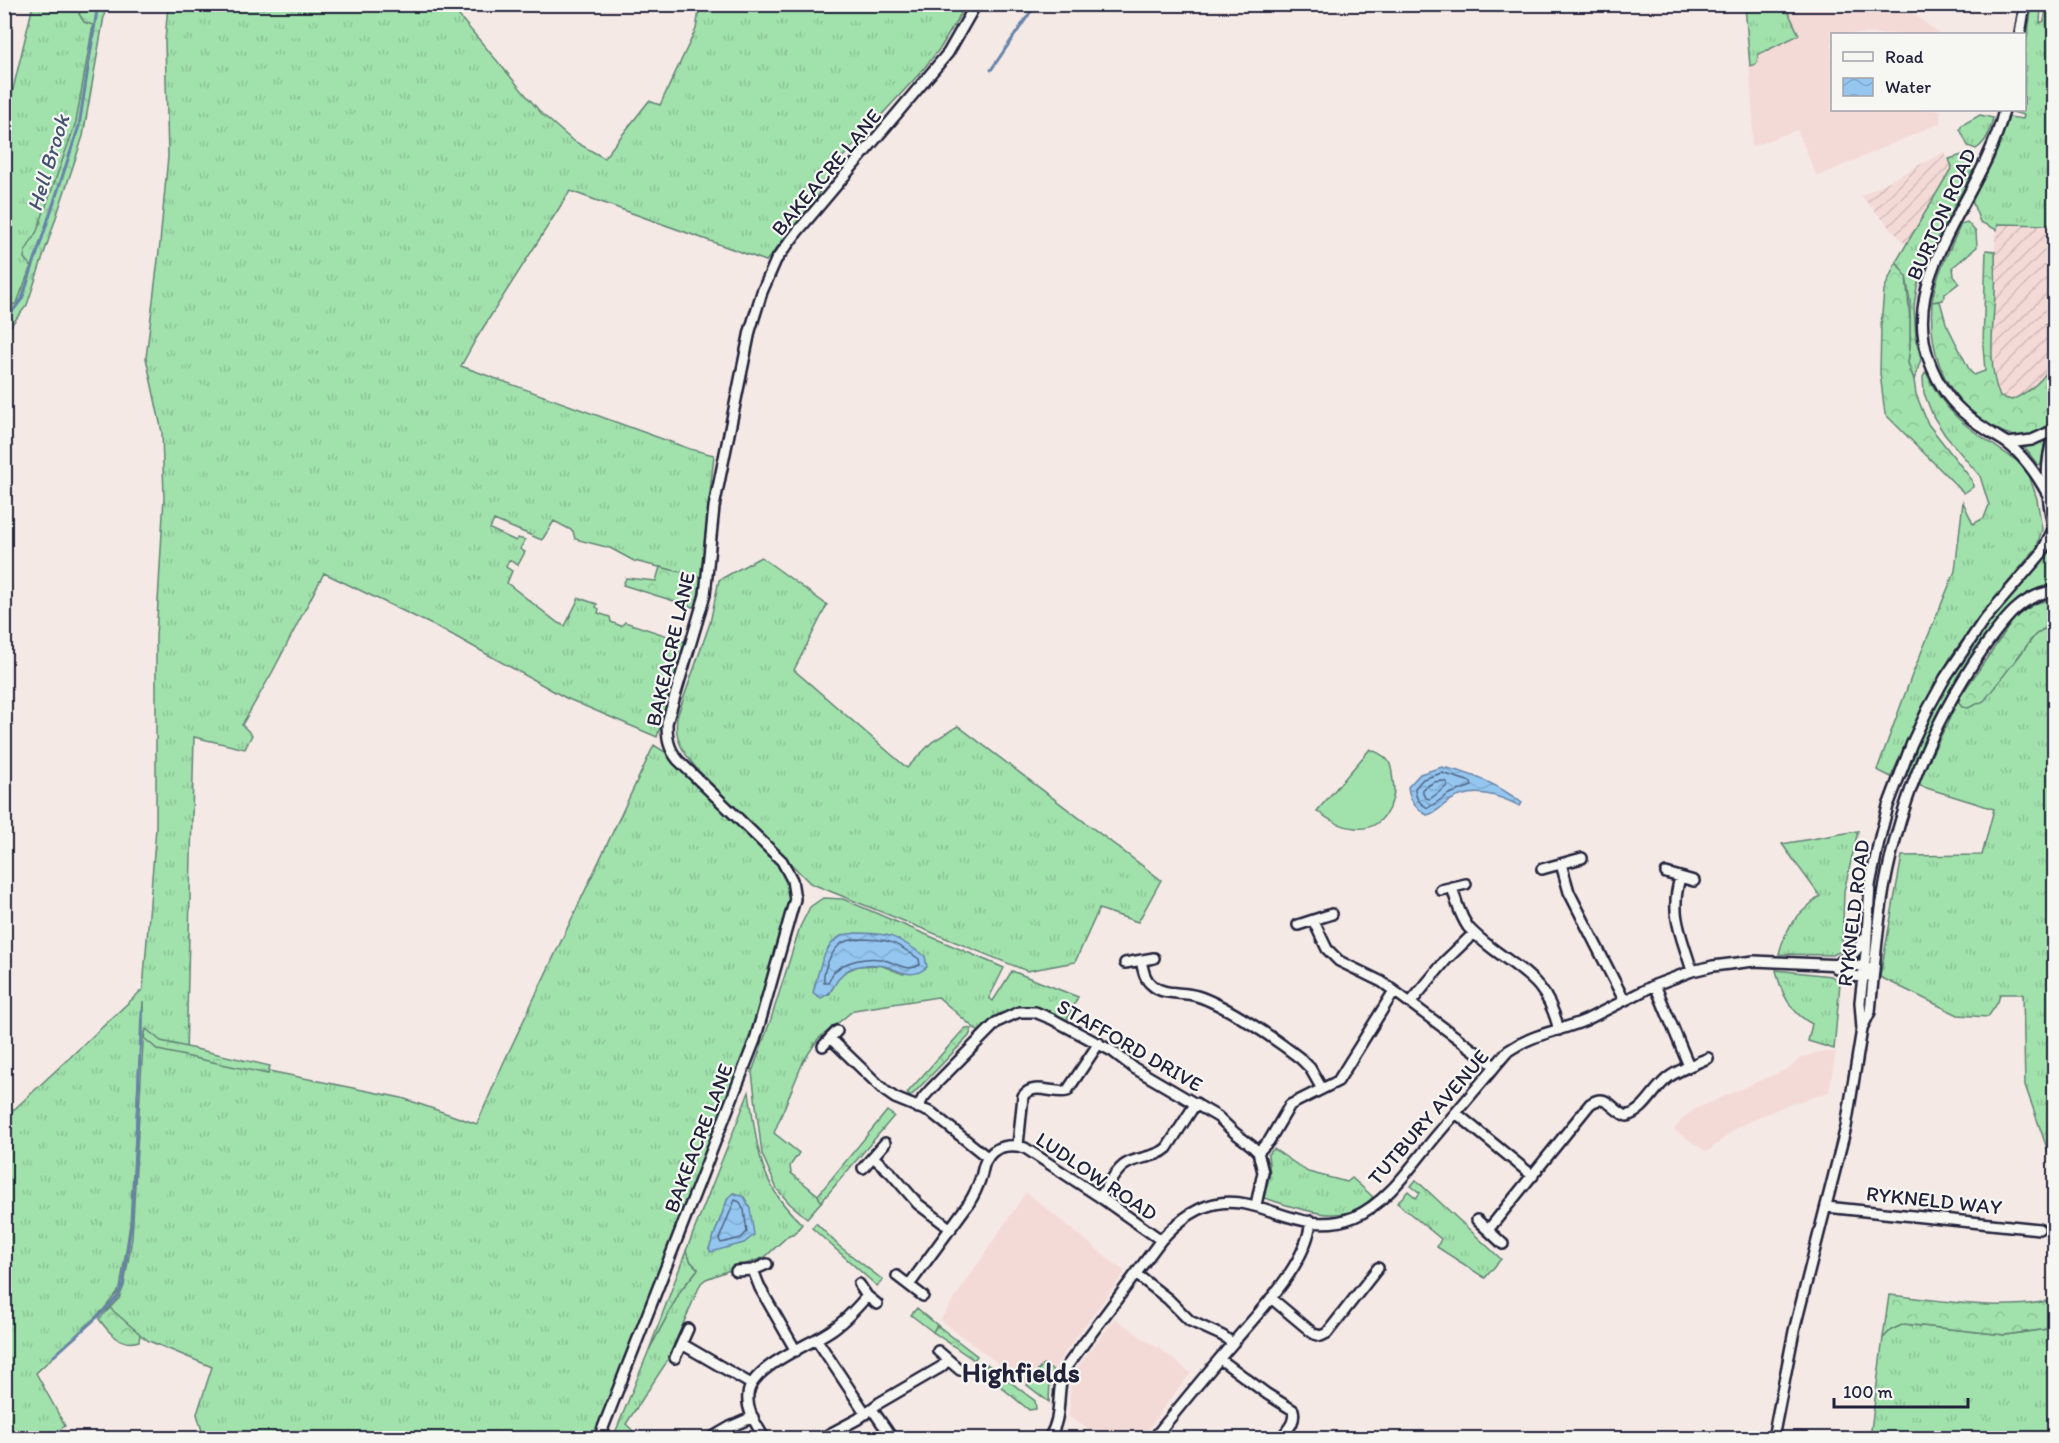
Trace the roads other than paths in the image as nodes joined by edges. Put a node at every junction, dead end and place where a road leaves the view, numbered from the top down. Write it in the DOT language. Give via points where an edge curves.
graph roads {
  1 [pos="976,4"];
  2 [pos="2025,4"];
  3 [pos="2020,33"];
  4 [pos="2004,111"];
  5 [pos="2055,430"];
  6 [pos="2055,434"];
  7 [pos="2008,443"];
  8 [pos="2047,493"];
  9 [pos="2054,529"];
  10 [pos="2055,591"];
  11 [pos="1582,858"];
  12 [pos="1561,864"];
  13 [pos="1542,869"];
  14 [pos="1666,873"];
  15 [pos="1680,878"];
  16 [pos="1694,881"];
  17 [pos="1467,884"];
  18 [pos="1452,888"];
  19 [pos="1441,890"];
  20 [pos="1332,914"];
  21 [pos="1313,920"];
  22 [pos="1298,924"];
  23 [pos="1474,933"];
  24 [pos="1866,936"];
  25 [pos="1154,958"];
  26 [pos="1141,960"];
  27 [pos="1125,963"];
  28 [pos="1833,966"];
  29 [pos="1864,966"];
  30 [pos="1692,971"];
  31 [pos="1874,972"];
  32 [pos="1863,977"];
  33 [pos="1655,984"];
  34 [pos="1394,992"];
  35 [pos="1624,1000"];
  36 [pos="1410,1002"];
  37 [pos="1862,1029"];
  38 [pos="1559,1030"];
  39 [pos="830,1038"];
  40 [pos="1099,1043"];
  41 [pos="1708,1058"];
  42 [pos="1496,1066"];
  43 [pos="1689,1066"];
  44 [pos="1322,1089"];
  45 [pos="1196,1103"];
  46 [pos="918,1108"];
  47 [pos="1456,1113"];
  48 [pos="885,1143"];
  49 [pos="1018,1145"];
  50 [pos="1258,1152"];
  51 [pos="873,1157"];
  52 [pos="987,1157"];
  53 [pos="863,1168"];
  54 [pos="1533,1176"];
  55 [pos="1100,1197"];
  56 [pos="1256,1205"];
  57 [pos="1826,1207"];
  58 [pos="1477,1220"];
  59 [pos="1311,1221"];
  60 [pos="951,1229"];
  61 [pos="2038,1229"];
  62 [pos="1488,1230"];
  63 [pos="1161,1240"];
  64 [pos="1503,1244"];
  65 [pos="767,1264"];
  66 [pos="1378,1268"];
  67 [pos="753,1270"];
  68 [pos="736,1271"];
  69 [pos="1136,1274"];
  70 [pos="897,1276"];
  71 [pos="859,1284"];
  72 [pos="909,1285"];
  73 [pos="867,1296"];
  74 [pos="923,1296"];
  75 [pos="1271,1298"];
  76 [pos="878,1304"];
  77 [pos="688,1329"];
  78 [pos="817,1340"];
  79 [pos="1232,1343"];
  80 [pos="682,1344"];
  81 [pos="796,1351"];
  82 [pos="938,1351"];
  83 [pos="675,1358"];
  84 [pos="1220,1359"];
  85 [pos="948,1360"];
  86 [pos="960,1370"];
  87 [pos="751,1384"];
  88 [pos="869,1412"];
  89 [pos="753,1417"];
  90 [pos="599,1438"];
  91 [pos="711,1438"];
  92 [pos="764,1438"];
  93 [pos="822,1438"];
  94 [pos="892,1438"];
  95 [pos="1049,1438"];
  96 [pos="1154,1438"];
  97 [pos="1281,1438"];
  98 [pos="1773,1438"];
  1 -- 90 [label="street, BAKEACRE LANE" via="948,53 776,260 750,331 714,507 705,594 667,723 667,738 678,760 783,861 795,899 755,1040"];
  2 -- 3 [label="street"];
  4 -- 7 [label="street, BURTON ROAD" via="1986,161 1934,264 1923,297 1921,323 1929,362 1950,398 1977,424"];
  5 -- 7 [label="street" via="2032,440"];
  6 -- 8 [label="street" via="2049,454"];
  7 -- 8 [label="street, BURTON ROAD" via="2032,467"];
  8 -- 9 [label="street"];
  9 -- 24 [label="street, RYKNELD ROAD" via="2041,554 1964,649 1928,709 1882,828 1870,885"];
  10 -- 31 [label="street, RYKNELD ROAD" via="2025,601 2001,624 1958,688 1932,739 1904,808 1889,864"];
  11 -- 12 [label="street"];
  12 -- 13 [label="street"];
  12 -- 35 [label="street" via="1569,892"];
  14 -- 15 [label="street"];
  15 -- 16 [label="street"];
  15 -- 30 [label="street" via="1675,894 1676,922"];
  17 -- 18 [label="street"];
  18 -- 19 [label="street"];
  18 -- 23 [label="street" via="1460,912"];
  20 -- 21 [label="street"];
  21 -- 22 [label="street"];
  21 -- 34 [label="street" via="1326,949 1339,961"];
  23 -- 36 [label="street"];
  23 -- 38 [label="street" via="1540,987 1550,1002"];
  24 -- 28 [label="street" via="1855,952"];
  24 -- 29 [label="street, RYKNELD ROAD"];
  25 -- 26 [label="street"];
  26 -- 27 [label="street"];
  26 -- 44 [label="street" via="1146,979 1153,986 1170,993 1198,996 1234,1015 1301,1059"];
  28 -- 29 [label="street, TUTBURY AVENUE"];
  28 -- 30 [label="street, TUTBURY AVENUE" via="1754,961"];
  28 -- 32 [label="street, TUTBURY AVENUE"];
  29 -- 31 [label="street"];
  29 -- 32 [label="street, RYKNELD ROAD"];
  30 -- 33 [label="street, TUTBURY AVENUE"];
  31 -- 32 [label="street"];
  31 -- 37 [label="street, RYKNELD ROAD" via="1870,1012"];
  32 -- 37 [label="street, RYKNELD ROAD"];
  33 -- 35 [label="street, TUTBURY AVENUE"];
  33 -- 43 [label="street"];
  34 -- 36 [label="street"];
  34 -- 44 [label="street" via="1344,1073"];
  35 -- 38 [label="street, TUTBURY AVENUE"];
  36 -- 42 [label="street"];
  37 -- 57 [label="street, RYKNELD ROAD"];
  38 -- 42 [label="street, TUTBURY AVENUE" via="1521,1042"];
  39 -- 46 [label="street" via="885,1091"];
  40 -- 45 [label="street, STAFFORD DRIVE"];
  40 -- 46 [label="street, STAFFORD DRIVE" via="1035,1012 1009,1015 982,1036"];
  40 -- 49 [label="street" via="1067,1091 1027,1090"];
  41 -- 43 [label="street"];
  42 -- 47 [label="street, TUTBURY AVENUE"];
  43 -- 54 [label="street" via="1667,1078 1630,1115 1621,1114 1603,1099 1597,1099"];
  44 -- 50 [label="street" via="1290,1105"];
  45 -- 50 [label="street, STAFFORD DRIVE" via="1218,1116"];
  45 -- 55 [label="street" via="1162,1153 1121,1166"];
  46 -- 52 [label="street" via="944,1121"];
  47 -- 54 [label="street"];
  47 -- 59 [label="street, TUTBURY AVENUE" via="1375,1205 1343,1221"];
  48 -- 51 [label="street"];
  49 -- 52 [label="street, LUDLOW ROAD" via="1005,1146"];
  49 -- 55 [label="street, LUDLOW ROAD"];
  50 -- 56 [label="street" via="1263,1172"];
  51 -- 53 [label="street"];
  51 -- 60 [label="street" via="918,1204"];
  52 -- 60 [label="street" via="976,1191"];
  54 -- 62 [label="street"];
  55 -- 63 [label="street, LUDLOW ROAD"];
  56 -- 59 [label="street, TUTBURY AVENUE"];
  56 -- 63 [label="street, TUTBURY AVENUE" via="1213,1204 1183,1218"];
  57 -- 61 [label="street, RYKNELD WAY"];
  57 -- 98 [label="street, RYKNELD ROAD" via="1794,1332"];
  58 -- 62 [label="street"];
  59 -- 75 [label="street" via="1302,1252"];
  60 -- 72 [label="street"];
  62 -- 64 [label="street"];
  63 -- 69 [label="street, TUTBURY AVENUE"];
  65 -- 67 [label="street"];
  66 -- 75 [label="street" via="1321,1336"];
  67 -- 68 [label="street"];
  67 -- 81 [label="street"];
  69 -- 79 [label="street" via="1190,1321"];
  69 -- 95 [label="street, TUTBURY AVENUE" via="1064,1370 1059,1384 1057,1425"];
  70 -- 72 [label="street"];
  71 -- 73 [label="street"];
  72 -- 74 [label="street"];
  73 -- 76 [label="street"];
  73 -- 78 [label="street"];
  75 -- 79 [label="street"];
  77 -- 80 [label="street"];
  78 -- 81 [label="street"];
  78 -- 88 [label="street"];
  79 -- 84 [label="street"];
  80 -- 83 [label="street"];
  80 -- 87 [label="street"];
  81 -- 87 [label="street"];
  82 -- 85 [label="street"];
  84 -- 96 [label="street"];
  84 -- 97 [label="street" via="1293,1410 1293,1422"];
  85 -- 86 [label="street"];
  85 -- 88 [label="street"];
  87 -- 89 [label="street" via="748,1396"];
  88 -- 93 [label="street"];
  88 -- 94 [label="street"];
  89 -- 91 [label="street"];
  89 -- 92 [label="street"];
}
